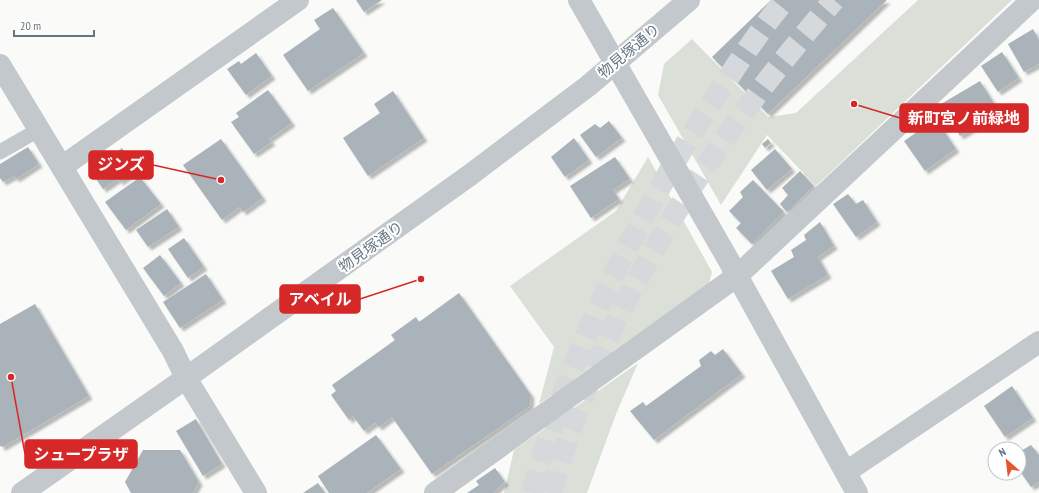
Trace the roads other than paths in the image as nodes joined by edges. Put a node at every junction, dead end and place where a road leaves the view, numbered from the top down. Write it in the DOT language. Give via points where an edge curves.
graph roads {
  1 [pos="298,0"];
  2 [pos="579,0"];
  3 [pos="689,0"];
  4 [pos="1032,0"];
  5 [pos="1038,0"];
  6 [pos="1039,3"];
  7 [pos="616,62"];
  8 [pos="0,65"];
  9 [pos="40,129"];
  10 [pos="0,152"];
  11 [pos="63,166"];
  12 [pos="738,276"];
  13 [pos="1039,342"];
  14 [pos="186,378"];
  15 [pos="846,472"];
  16 [pos="22,493"];
  17 [pos="256,493"];
  18 [pos="436,493"];
  19 [pos="857,493"];
  1 -- 11 [label="street"];
  2 -- 7 [label="street"];
  3 -- 7 [label="street, 物見塚通り"];
  4 -- 12 [label="street"];
  5 -- 6 [label="street"];
  7 -- 12 [label="street"];
  7 -- 14 [label="street, 物見塚通り" via="470,175"];
  8 -- 9 [label="street"];
  9 -- 10 [label="lane"];
  9 -- 11 [label="street"];
  11 -- 14 [label="street" via="173,351"];
  12 -- 15 [label="street"];
  12 -- 18 [label="street"];
  13 -- 15 [label="street"];
  14 -- 16 [label="street, 物見塚通り"];
  14 -- 17 [label="street"];
  15 -- 19 [label="street"];
}
